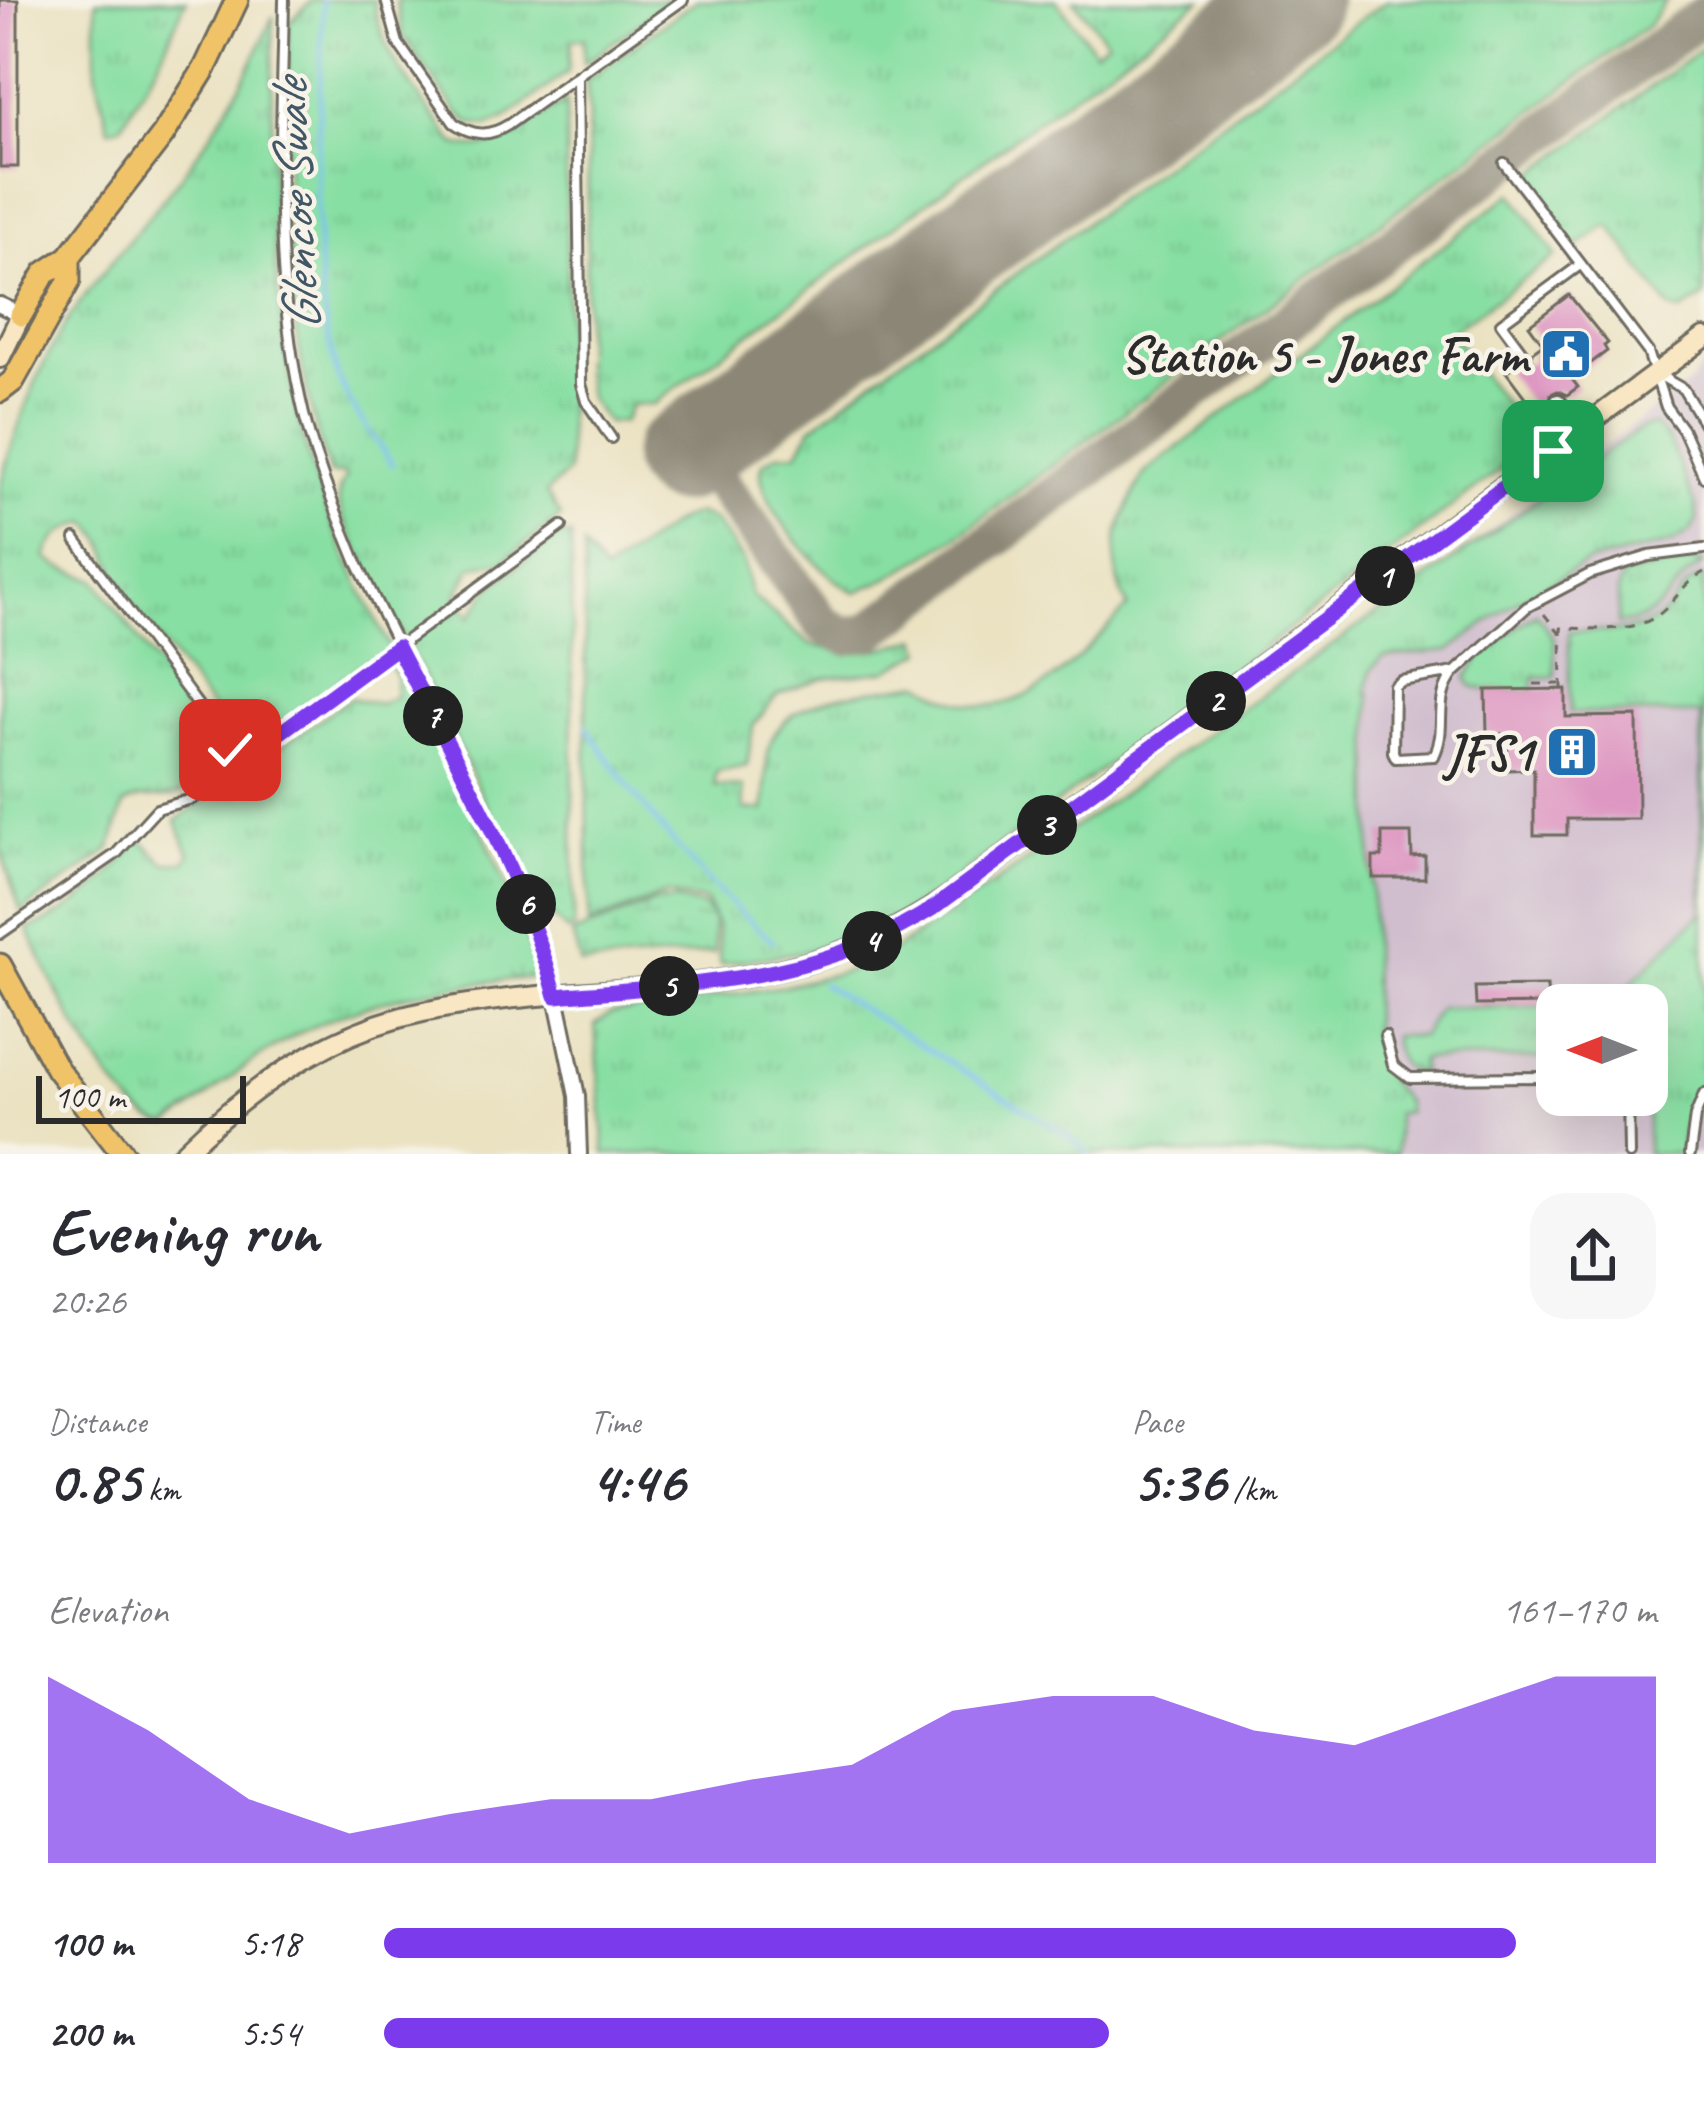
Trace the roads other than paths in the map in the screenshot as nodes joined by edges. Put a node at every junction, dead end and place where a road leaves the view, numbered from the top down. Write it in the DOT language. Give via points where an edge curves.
graph roads {
  1 [pos="237,0"];
  2 [pos="284,0"];
  3 [pos="386,0"];
  4 [pos="683,0"];
  5 [pos="577,76"];
  6 [pos="1504,163"];
  7 [pos="69,257"];
  8 [pos="1580,266"];
  9 [pos="0,304"];
  10 [pos="21,315"];
  11 [pos="1704,338"];
  12 [pos="1526,357"];
  13 [pos="0,358"];
  14 [pos="1656,374"];
  15 [pos="0,391"];
  16 [pos="1558,402"];
  17 [pos="1704,424"];
  18 [pos="1579,431"];
  19 [pos="611,438"];
  20 [pos="1704,477"];
  21 [pos="562,526"];
  22 [pos="75,539"];
  23 [pos="1704,549"];
  24 [pos="397,647"];
  25 [pos="1455,672"];
  26 [pos="229,770"];
  27 [pos="0,934"];
  28 [pos="0,964"];
  29 [pos="556,996"];
  30 [pos="1385,1036"];
  31 [pos="1536,1077"];
  32 [pos="1704,1094"];
  33 [pos="1628,1116"];
  34 [pos="124,1154"];
  35 [pos="182,1154"];
  36 [pos="579,1154"];
  37 [pos="1629,1154"];
  38 [pos="1690,1154"];
  1 -- 7 [label="main road" via="185,102"];
  2 -- 24 [label="lane" via="281,215 289,339 333,507"];
  3 -- 5 [label="lane" via="409,62 464,130 498,131"];
  4 -- 5 [label="lane"];
  5 -- 19 [label="lane" via="581,384"];
  6 -- 8 [label="lane"];
  7 -- 10 [label="main road" via="45,273"];
  7 -- 15 [label="main road" via="69,281 14,381"];
  8 -- 12 [label="lane" via="1501,323"];
  8 -- 14 [label="lane" via="1648,352"];
  9 -- 10 [label="street"];
  10 -- 13 [label="main road"];
  11 -- 14 [label="main road"];
  14 -- 17 [label="lane" via="1683,389"];
  14 -- 18 [label="main road"];
  14 -- 20 [label="lane"];
  16 -- 18 [label="street"];
  18 -- 29 [label="main road" via="918,917 844,954 786,971"];
  21 -- 24 [label="lane"];
  22 -- 26 [label="lane" via="230,750"];
  23 -- 25 [label="lane" via="1611,567 1536,601"];
  24 -- 26 [label="lane"];
  24 -- 29 [label="lane" via="529,909"];
  25 -- 25 [label="lane" via="1394,686 1396,758 1434,756 1440,698"];
  26 -- 27 [label="lane" via="192,799 157,809 116,854"];
  28 -- 34 [label="main road" via="57,1069"];
  29 -- 35 [label="main road" via="421,1012 358,1034 268,1080"];
  29 -- 36 [label="street" via="577,1096"];
  30 -- 31 [label="lane" via="1393,1065 1410,1078"];
  32 -- 38 [label="lane"];
  33 -- 37 [label="lane"];
}
